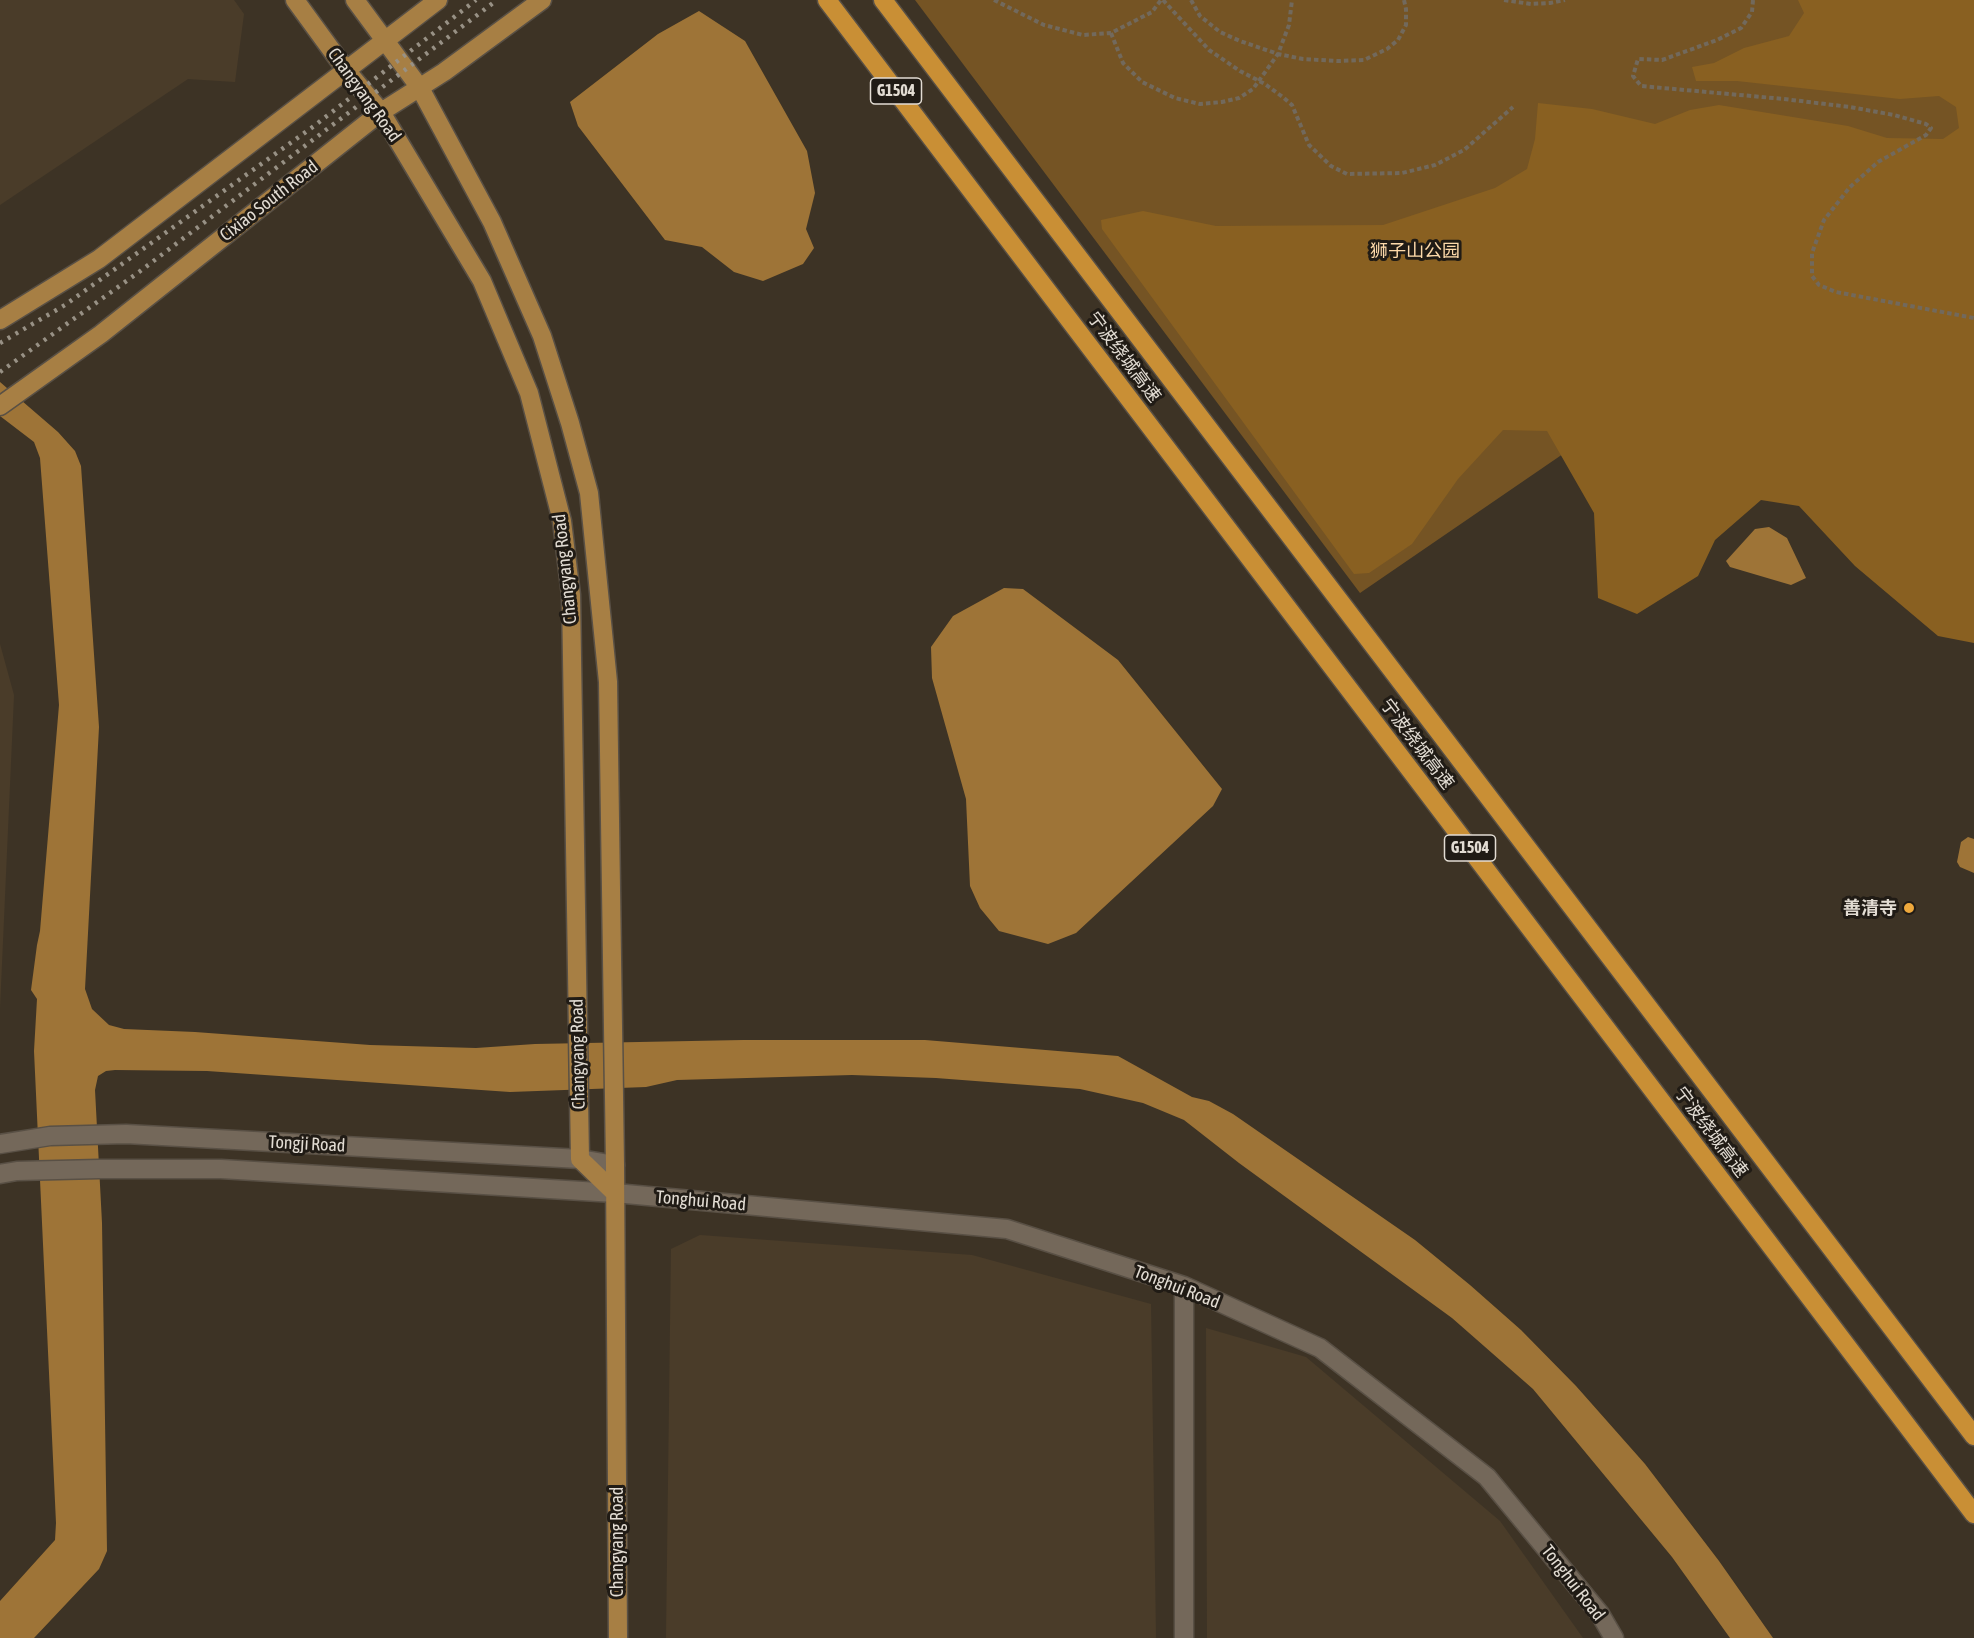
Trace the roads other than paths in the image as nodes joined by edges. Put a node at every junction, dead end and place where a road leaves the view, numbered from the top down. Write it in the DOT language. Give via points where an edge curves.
graph roads {
  1 [pos="295,0"];
  2 [pos="355,0"];
  3 [pos="438,0"];
  4 [pos="542,0"];
  5 [pos="827,0"];
  6 [pos="883,0"];
  7 [pos="385,41"];
  8 [pos="346,70"];
  9 [pos="420,88"];
  10 [pos="381,112"];
  11 [pos="0,320"];
  12 [pos="0,406"];
  13 [pos="0,1144"];
  14 [pos="580,1159"];
  15 [pos="615,1165"];
  16 [pos="0,1174"];
  17 [pos="615,1193"];
  18 [pos="1184,1286"];
  19 [pos="1974,1436"];
  20 [pos="1974,1514"];
  21 [pos="618,1638"];
  22 [pos="1184,1638"];
  23 [pos="1614,1638"];
  1 -- 8 [label="main road, Changyang Road"];
  2 -- 7 [label="main road, Changyang Road"];
  3 -- 7 [label="main road"];
  4 -- 9 [label="main road, Cixiao South Road"];
  5 -- 20 [label="highway, 宁波绕城高速 / G1504"];
  6 -- 19 [label="highway, 宁波绕城高速 / G1504"];
  7 -- 8 [label="main road"];
  7 -- 9 [label="main road, Changyang Road"];
  8 -- 10 [label="main road, Changyang Road"];
  8 -- 11 [label="main road" via="99,259"];
  9 -- 10 [label="main road, Cixiao South Road"];
  9 -- 15 [label="main road, Changyang Road" via="492,222 542,336 589,494 608,682"];
  10 -- 12 [label="main road, Cixiao South Road" via="101,334"];
  10 -- 14 [label="main road, Changyang Road" via="482,281 529,393 562,521 571,595"];
  13 -- 14 [label="street, Tongji Road" via="50,1136 138,1134"];
  14 -- 15 [label="street, Tongji Road"];
  14 -- 17 [label="main road"];
  15 -- 17 [label="main road, Changyang Road"];
  16 -- 17 [label="street, Tongji Road" via="221,1169"];
  17 -- 18 [label="street, Tonghui Road" via="1007,1229"];
  17 -- 21 [label="main road, Changyang Road"];
  18 -- 22 [label="street"];
  18 -- 23 [label="street, Tonghui Road" via="1320,1348 1487,1477 1600,1614"];
}
